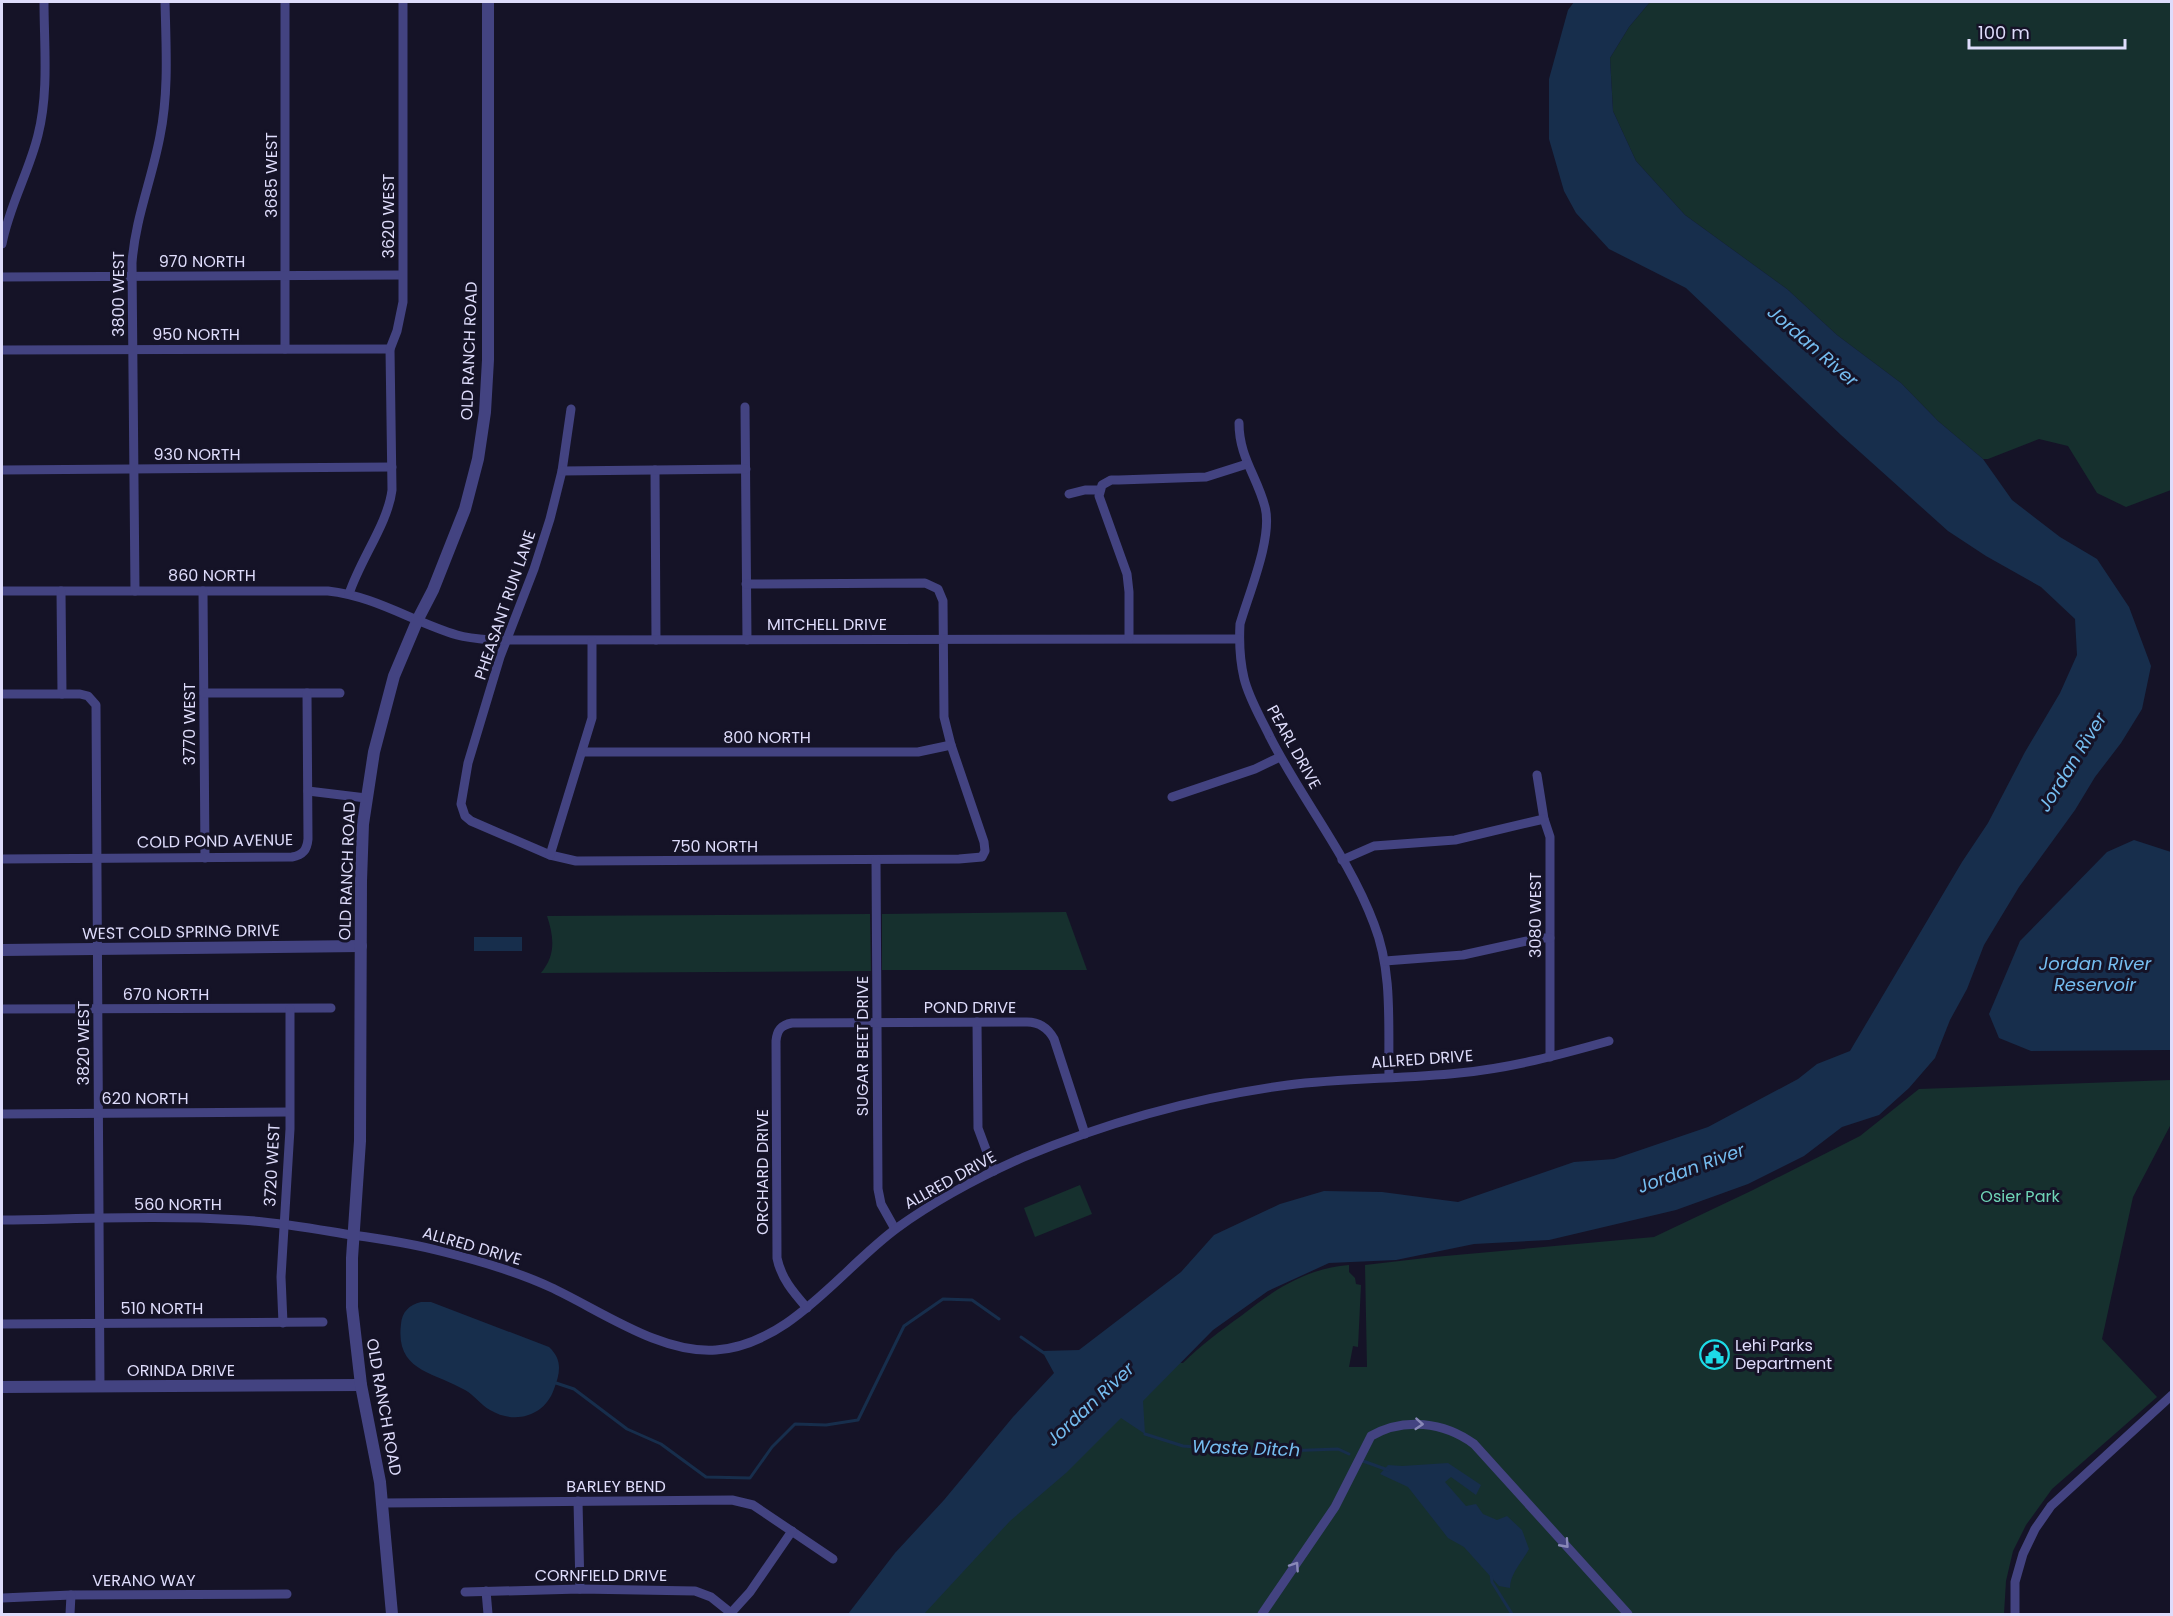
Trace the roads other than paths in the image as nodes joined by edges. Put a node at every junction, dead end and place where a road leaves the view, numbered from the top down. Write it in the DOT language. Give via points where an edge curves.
graph roads {
  1 [pos="44,2"];
  2 [pos="165,2"];
  3 [pos="285,2"];
  4 [pos="404,2"];
  5 [pos="488,2"];
  6 [pos="2,244"];
  7 [pos="286,275"];
  8 [pos="402,275"];
  9 [pos="132,276"];
  10 [pos="2,277"];
  11 [pos="285,349"];
  12 [pos="390,349"];
  13 [pos="2,350"];
  14 [pos="133,350"];
  15 [pos="745,407"];
  16 [pos="571,409"];
  17 [pos="1239,423"];
  18 [pos="1247,464"];
  19 [pos="392,467"];
  20 [pos="134,469"];
  21 [pos="746,469"];
  22 [pos="2,470"];
  23 [pos="655,470"];
  24 [pos="562,471"];
  25 [pos="1100,490"];
  26 [pos="1069,494"];
  27 [pos="746,584"];
  28 [pos="2,591"];
  29 [pos="61,591"];
  30 [pos="135,591"];
  31 [pos="203,591"];
  32 [pos="349,594"];
  33 [pos="418,619"];
  34 [pos="1129,638"];
  35 [pos="944,639"];
  36 [pos="1239,639"];
  37 [pos="592,640"];
  38 [pos="656,640"];
  39 [pos="747,640"];
  40 [pos="506,641"];
  41 [pos="204,693"];
  42 [pos="307,693"];
  43 [pos="340,693"];
  44 [pos="2,694"];
  45 [pos="62,694"];
  46 [pos="951,745"];
  47 [pos="582,752"];
  48 [pos="1280,757"];
  49 [pos="1537,775"];
  50 [pos="308,791"];
  51 [pos="1172,797"];
  52 [pos="366,798"];
  53 [pos="462,809"];
  54 [pos="1544,819"];
  55 [pos="550,855"];
  56 [pos="2,858"];
  57 [pos="97,858"];
  58 [pos="205,858"];
  59 [pos="876,860"];
  60 [pos="1342,860"];
  61 [pos="1550,938"];
  62 [pos="361,946"];
  63 [pos="2,950"];
  64 [pos="98,950"];
  65 [pos="1385,961"];
  66 [pos="331,1008"];
  67 [pos="98,1009"];
  68 [pos="290,1009"];
  69 [pos="2,1010"];
  70 [pos="877,1022"];
  71 [pos="977,1022"];
  72 [pos="780,1028"];
  73 [pos="1609,1041"];
  74 [pos="1550,1058"];
  75 [pos="1389,1077"];
  76 [pos="290,1112"];
  77 [pos="99,1113"];
  78 [pos="2,1114"];
  79 [pos="1086,1134"];
  80 [pos="994,1171"];
  81 [pos="99,1219"];
  82 [pos="2,1220"];
  83 [pos="283,1224"];
  84 [pos="895,1229"];
  85 [pos="353,1235"];
  86 [pos="807,1308"];
  87 [pos="323,1322"];
  88 [pos="100,1323"];
  89 [pos="283,1323"];
  90 [pos="2,1324"];
  91 [pos="361,1385"];
  92 [pos="2,1387"];
  93 [pos="100,1387"];
  94 [pos="2172,1395"];
  95 [pos="578,1501"];
  96 [pos="383,1503"];
  97 [pos="792,1531"];
  98 [pos="833,1559"];
  99 [pos="580,1589"];
  100 [pos="486,1591"];
  101 [pos="465,1593"];
  102 [pos="287,1594"];
  103 [pos="70,1595"];
  104 [pos="2,1598"];
  105 [pos="70,1614"];
  106 [pos="392,1614"];
  107 [pos="488,1614"];
  108 [pos="730,1614"];
  109 [pos="1262,1614"];
  110 [pos="1628,1614"];
  111 [pos="2014,1614"];
  1 -- 6 [label="street" via="41,123"];
  2 -- 9 [label="street, 3800 WEST" via="164,117 135,235"];
  3 -- 7 [label="street, 3685 WEST"];
  4 -- 8 [label="street, 3620 WEST"];
  5 -- 33 [label="street, OLD RANCH ROAD" via="489,360 485,412 465,509 434,590"];
  7 -- 8 [label="street, 970 NORTH"];
  7 -- 9 [label="street, 970 NORTH"];
  7 -- 11 [label="street, 3685 WEST"];
  8 -- 12 [label="street, 3620 WEST" via="402,302"];
  9 -- 10 [label="street, 970 NORTH"];
  9 -- 14 [label="street, 3800 WEST"];
  11 -- 12 [label="street, 950 NORTH"];
  11 -- 14 [label="street, 950 NORTH"];
  12 -- 19 [label="street, 3620 WEST"];
  13 -- 14 [label="street, 950 NORTH"];
  14 -- 20 [label="street, 3800 WEST"];
  15 -- 21 [label="street"];
  16 -- 24 [label="street, PHEASANT RUN LANE"];
  17 -- 18 [label="street, PEARL DRIVE" via="1240,445"];
  18 -- 25 [label="street" via="1206,477 1111,480"];
  18 -- 36 [label="street, PEARL DRIVE" via="1265,506 1267,527"];
  19 -- 20 [label="street, 930 NORTH"];
  19 -- 32 [label="street, 3620 WEST" via="390,504"];
  20 -- 22 [label="street, 930 NORTH"];
  20 -- 30 [label="street, 3800 WEST"];
  21 -- 23 [label="street"];
  21 -- 27 [label="street"];
  23 -- 24 [label="street"];
  23 -- 38 [label="street"];
  24 -- 40 [label="street, PHEASANT RUN LANE" via="543,544"];
  25 -- 26 [label="street"];
  25 -- 34 [label="street" via="1100,500 1127,574"];
  27 -- 35 [label="street" via="925,583 938,589 944,601"];
  27 -- 39 [label="street"];
  28 -- 29 [label="street, 860 NORTH"];
  29 -- 30 [label="street, 860 NORTH"];
  29 -- 45 [label="street"];
  30 -- 31 [label="street, 860 NORTH"];
  31 -- 32 [label="street, 860 NORTH" via="317,590"];
  31 -- 41 [label="street, 3770 WEST"];
  32 -- 33 [label="street, 860 NORTH"];
  33 -- 40 [label="street, MITCHELL DRIVE" via="455,634"];
  33 -- 52 [label="street, OLD RANCH ROAD" via="394,676"];
  34 -- 35 [label="street, MITCHELL DRIVE"];
  34 -- 36 [label="street, MITCHELL DRIVE"];
  35 -- 39 [label="street, MITCHELL DRIVE"];
  35 -- 46 [label="street" via="944,717"];
  36 -- 48 [label="street, PEARL DRIVE" via="1249,691"];
  37 -- 38 [label="street, MITCHELL DRIVE"];
  37 -- 40 [label="street, MITCHELL DRIVE"];
  37 -- 47 [label="street" via="592,718"];
  38 -- 39 [label="street, MITCHELL DRIVE"];
  40 -- 53 [label="street, PHEASANT RUN LANE" via="468,762"];
  41 -- 42 [label="street"];
  41 -- 58 [label="street, 3770 WEST"];
  42 -- 43 [label="street"];
  42 -- 50 [label="street, COLD POND AVENUE"];
  44 -- 45 [label="street"];
  45 -- 57 [label="street, 3820 WEST" via="88,696 96,710"];
  46 -- 47 [label="street, 800 NORTH" via="918,752"];
  46 -- 59 [label="street, 750 NORTH" via="984,842 982,857"];
  47 -- 55 [label="street"];
  48 -- 51 [label="street"];
  48 -- 60 [label="street, PEARL DRIVE"];
  49 -- 54 [label="street, 3080 WEST"];
  50 -- 52 [label="street"];
  50 -- 58 [label="street, COLD POND AVENUE" via="308,839 299,856"];
  52 -- 62 [label="street, OLD RANCH ROAD"];
  53 -- 55 [label="street, 750 NORTH" via="471,821"];
  54 -- 60 [label="street" via="1455,840 1374,846"];
  54 -- 61 [label="street, 3080 WEST" via="1550,837"];
  55 -- 59 [label="street, 750 NORTH" via="576,861"];
  56 -- 57 [label="street, COLD POND AVENUE"];
  57 -- 58 [label="street, COLD POND AVENUE"];
  57 -- 64 [label="street, 3820 WEST"];
  59 -- 70 [label="street, SUGAR BEET DRIVE"];
  60 -- 65 [label="street, PEARL DRIVE" via="1368,909"];
  61 -- 65 [label="street" via="1463,955"];
  61 -- 74 [label="street, 3080 WEST"];
  62 -- 64 [label="street, WEST COLD SPRING DRIVE"];
  62 -- 85 [label="street, OLD RANCH ROAD" via="360,1141"];
  63 -- 64 [label="street, WEST COLD SPRING DRIVE"];
  64 -- 67 [label="street, 3820 WEST"];
  65 -- 75 [label="street, PEARL DRIVE"];
  66 -- 68 [label="street, 670 NORTH"];
  67 -- 68 [label="street, 670 NORTH"];
  67 -- 69 [label="street, 670 NORTH"];
  67 -- 77 [label="street, 3820 WEST"];
  68 -- 76 [label="street, 3720 WEST"];
  70 -- 71 [label="street, POND DRIVE"];
  70 -- 72 [label="street, POND DRIVE" via="792,1023"];
  70 -- 84 [label="street, SUGAR BEET DRIVE" via="878,1189 881,1204"];
  71 -- 79 [label="street, POND DRIVE" via="1033,1022 1048,1030"];
  71 -- 80 [label="street" via="978,1128"];
  72 -- 86 [label="street, ORCHARD DRIVE" via="776,1041 777,1258 787,1284"];
  73 -- 74 [label="street, ALLRED DRIVE"];
  74 -- 75 [label="street, ALLRED DRIVE" via="1479,1071"];
  75 -- 79 [label="street, ALLRED DRIVE" via="1250,1091 1156,1112"];
  76 -- 77 [label="street, 620 NORTH"];
  76 -- 83 [label="street, 3720 WEST"];
  77 -- 78 [label="street, 620 NORTH"];
  77 -- 81 [label="street, 3820 WEST"];
  79 -- 80 [label="street, ALLRED DRIVE"];
  80 -- 84 [label="street, ALLRED DRIVE"];
  81 -- 82 [label="street, 560 NORTH"];
  81 -- 83 [label="street, 560 NORTH" via="224,1219"];
  81 -- 88 [label="street, 3820 WEST"];
  83 -- 85 [label="street, 560 NORTH"];
  83 -- 89 [label="street, 3720 WEST"];
  84 -- 86 [label="street, ALLRED DRIVE"];
  85 -- 86 [label="street, ALLRED DRIVE" via="441,1251 511,1271 676,1347 717,1350 755,1341"];
  85 -- 91 [label="street, OLD RANCH ROAD" via="352,1307"];
  87 -- 89 [label="street, 510 NORTH"];
  88 -- 89 [label="street, 510 NORTH"];
  88 -- 90 [label="street, 510 NORTH"];
  88 -- 93 [label="street, 3820 WEST"];
  91 -- 93 [label="street, ORINDA DRIVE"];
  91 -- 96 [label="street, OLD RANCH ROAD"];
  92 -- 93 [label="street, ORINDA DRIVE"];
  94 -- 111 [label="street" via="2051,1506 2022,1554 2015,1582"];
  95 -- 96 [label="street, BARLEY BEND"];
  95 -- 97 [label="street, BARLEY BEND" via="743,1502"];
  95 -- 99 [label="street"];
  96 -- 106 [label="street, OLD RANCH ROAD"];
  97 -- 98 [label="street, BARLEY BEND"];
  97 -- 108 [label="street"];
  99 -- 100 [label="street, CORNFIELD DRIVE"];
  99 -- 108 [label="street, CORNFIELD DRIVE" via="695,1591 711,1597"];
  100 -- 101 [label="street, CORNFIELD DRIVE"];
  100 -- 107 [label="street"];
  102 -- 103 [label="street, VERANO WAY"];
  103 -- 104 [label="street, VERANO WAY"];
  103 -- 105 [label="street"];
  109 -- 110 [label="street, one-way" via="1335,1506 1371,1436 1382,1429 1411,1423 1443,1428 1474,1444"];
}
